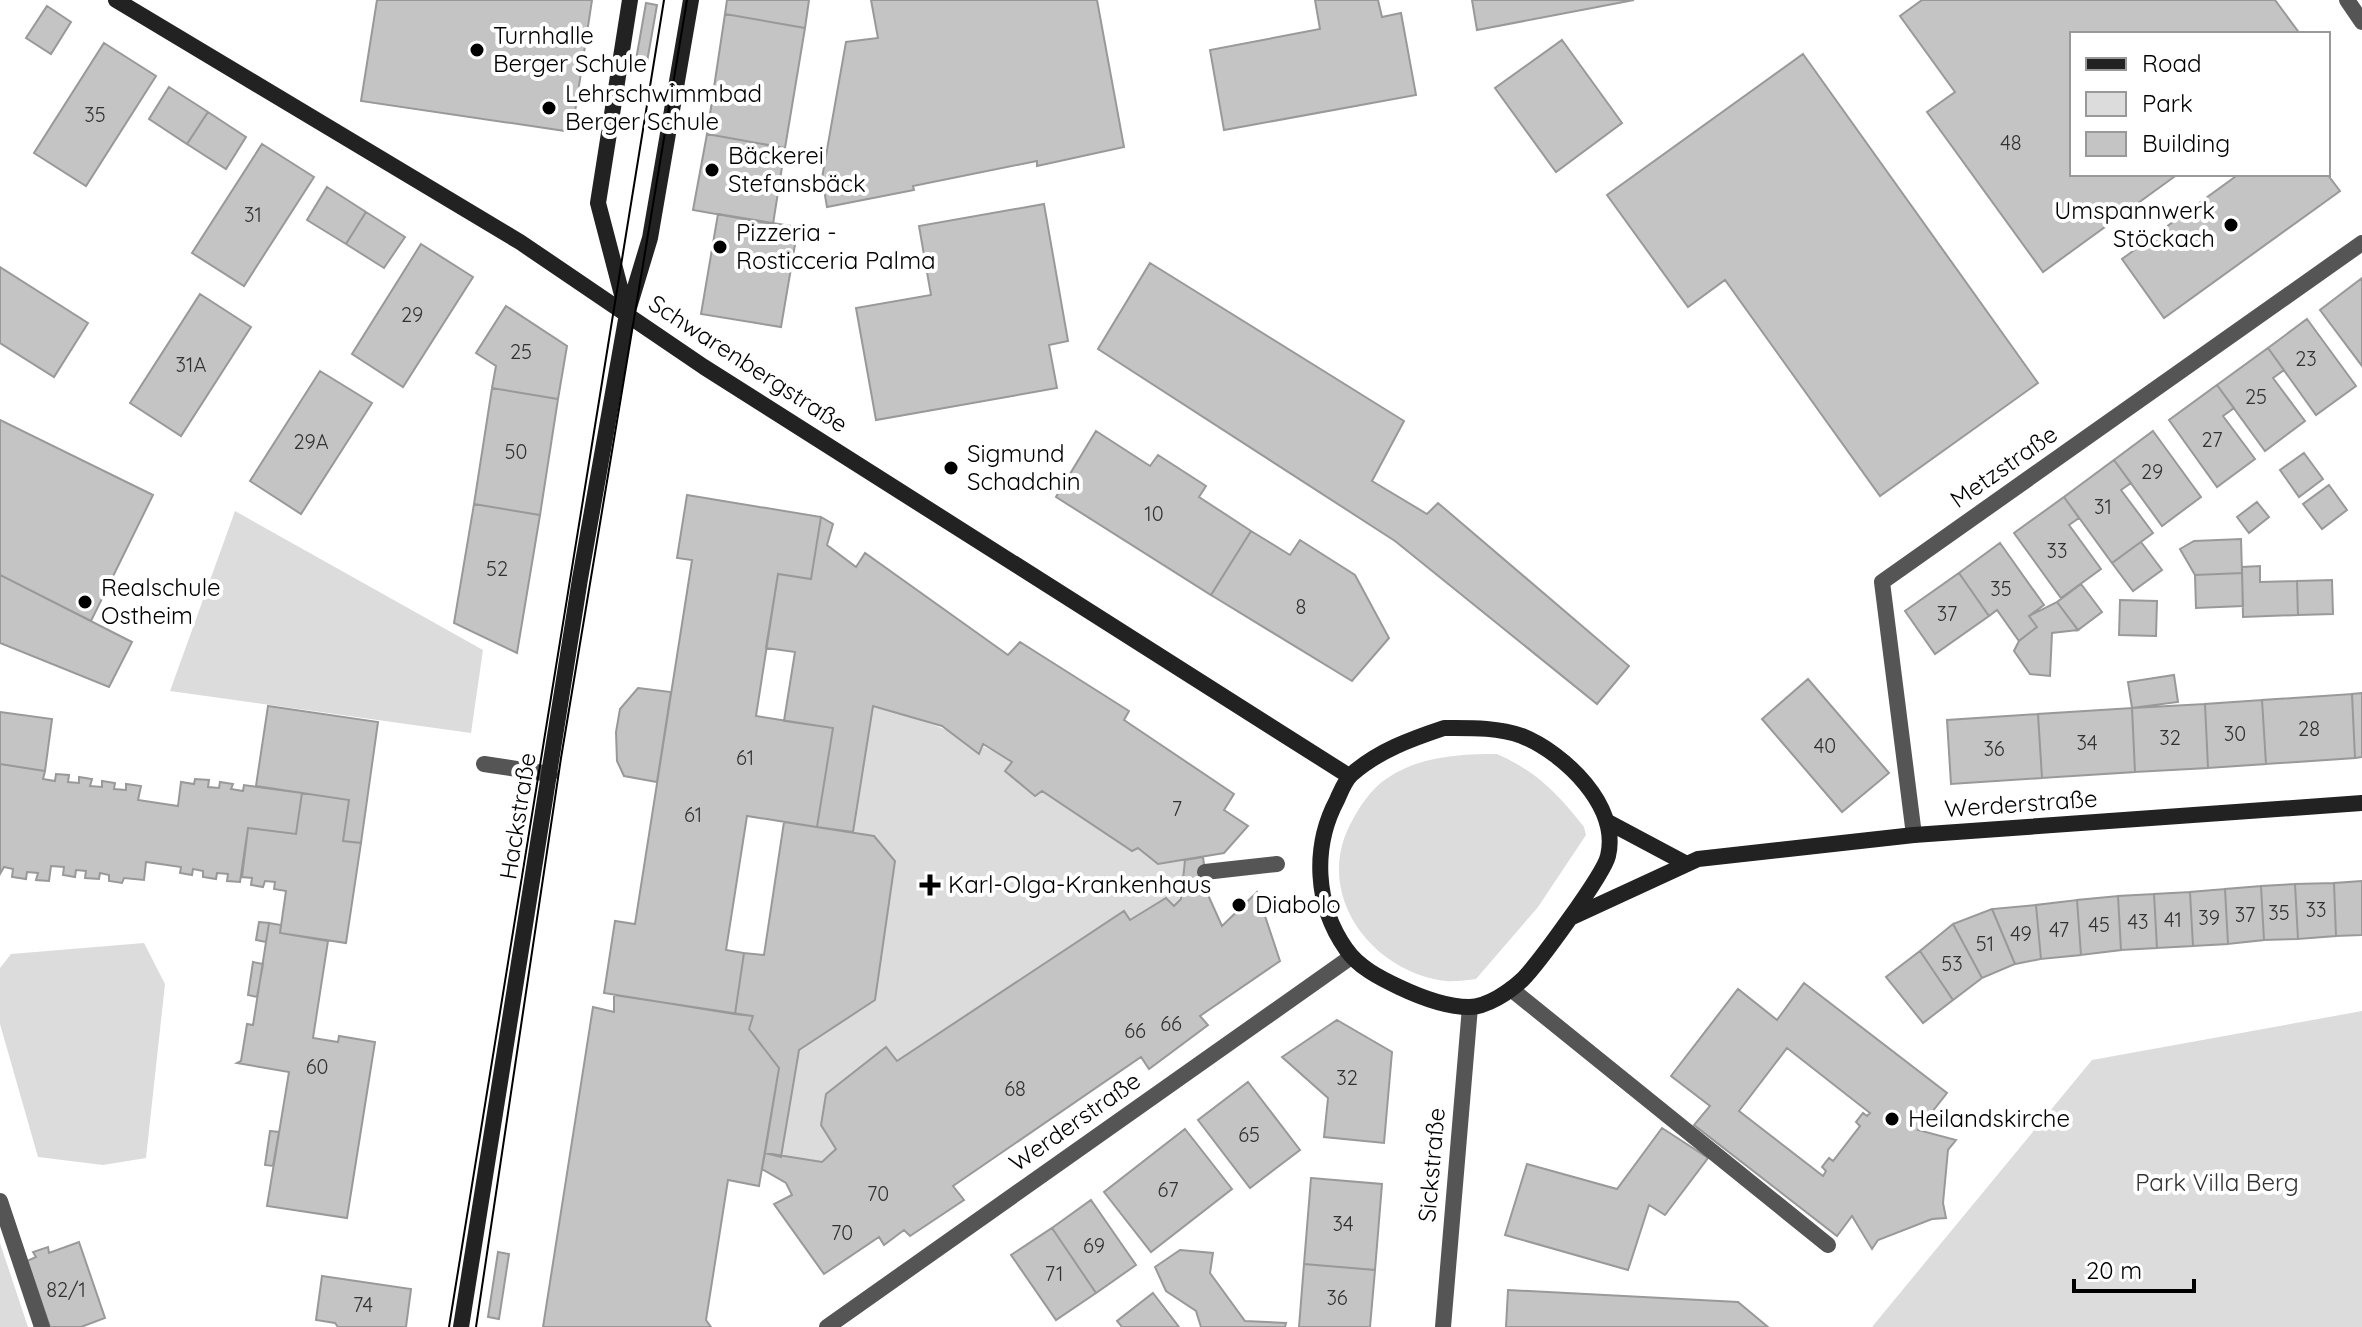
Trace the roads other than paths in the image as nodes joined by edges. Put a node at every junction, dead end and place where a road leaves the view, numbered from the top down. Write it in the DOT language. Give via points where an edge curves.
graph roads {
  1 [pos="116,0"];
  2 [pos="630,0"];
  3 [pos="691,0"];
  4 [pos="2347,0"];
  5 [pos="2362,22"];
  6 [pos="2362,243"];
  7 [pos="627,314"];
  8 [pos="484,764"];
  9 [pos="550,774"];
  10 [pos="1349,776"];
  11 [pos="2362,803"];
  12 [pos="1608,822"];
  13 [pos="1914,835"];
  14 [pos="1685,863"];
  15 [pos="1277,864"];
  16 [pos="1205,872"];
  17 [pos="1570,918"];
  18 [pos="1351,957"];
  19 [pos="1511,989"];
  20 [pos="1470,1007"];
  21 [pos="0,1201"];
  22 [pos="1828,1245"];
  23 [pos="42,1327"];
  24 [pos="461,1327"];
  25 [pos="827,1327"];
  26 [pos="1443,1327"];
  1 -- 7 [label="street, Schwarenbergstraße" via="520,242"];
  2 -- 7 [label="street, Hackstraße" via="598,203"];
  3 -- 7 [label="street, Hackstraße" via="650,238"];
  4 -- 5 [label="street"];
  6 -- 13 [label="street, Metzstraße" via="1882,582"];
  7 -- 9 [label="street, Hackstraße"];
  7 -- 10 [label="street, Schwarenbergstraße"];
  8 -- 9 [label="street"];
  9 -- 24 [label="street, Hackstraße"];
  10 -- 12 [label="street" via="1412,739 1444,728 1483,728 1521,736 1546,751 1576,776"];
  10 -- 18 [label="street" via="1325,821 1320,865 1326,910"];
  11 -- 13 [label="street, Werderstraße"];
  12 -- 14 [label="street"];
  12 -- 17 [label="street" via="1608,857"];
  13 -- 14 [label="street, Werderstraße"];
  14 -- 17 [label="street, Werderstraße"];
  15 -- 16 [label="street"];
  17 -- 19 [label="street"];
  18 -- 20 [label="street" via="1423,999"];
  18 -- 25 [label="street, Werderstraße"];
  19 -- 20 [label="street"];
  19 -- 22 [label="street"];
  20 -- 26 [label="street, Sickstraße"];
  21 -- 23 [label="street"];
}
